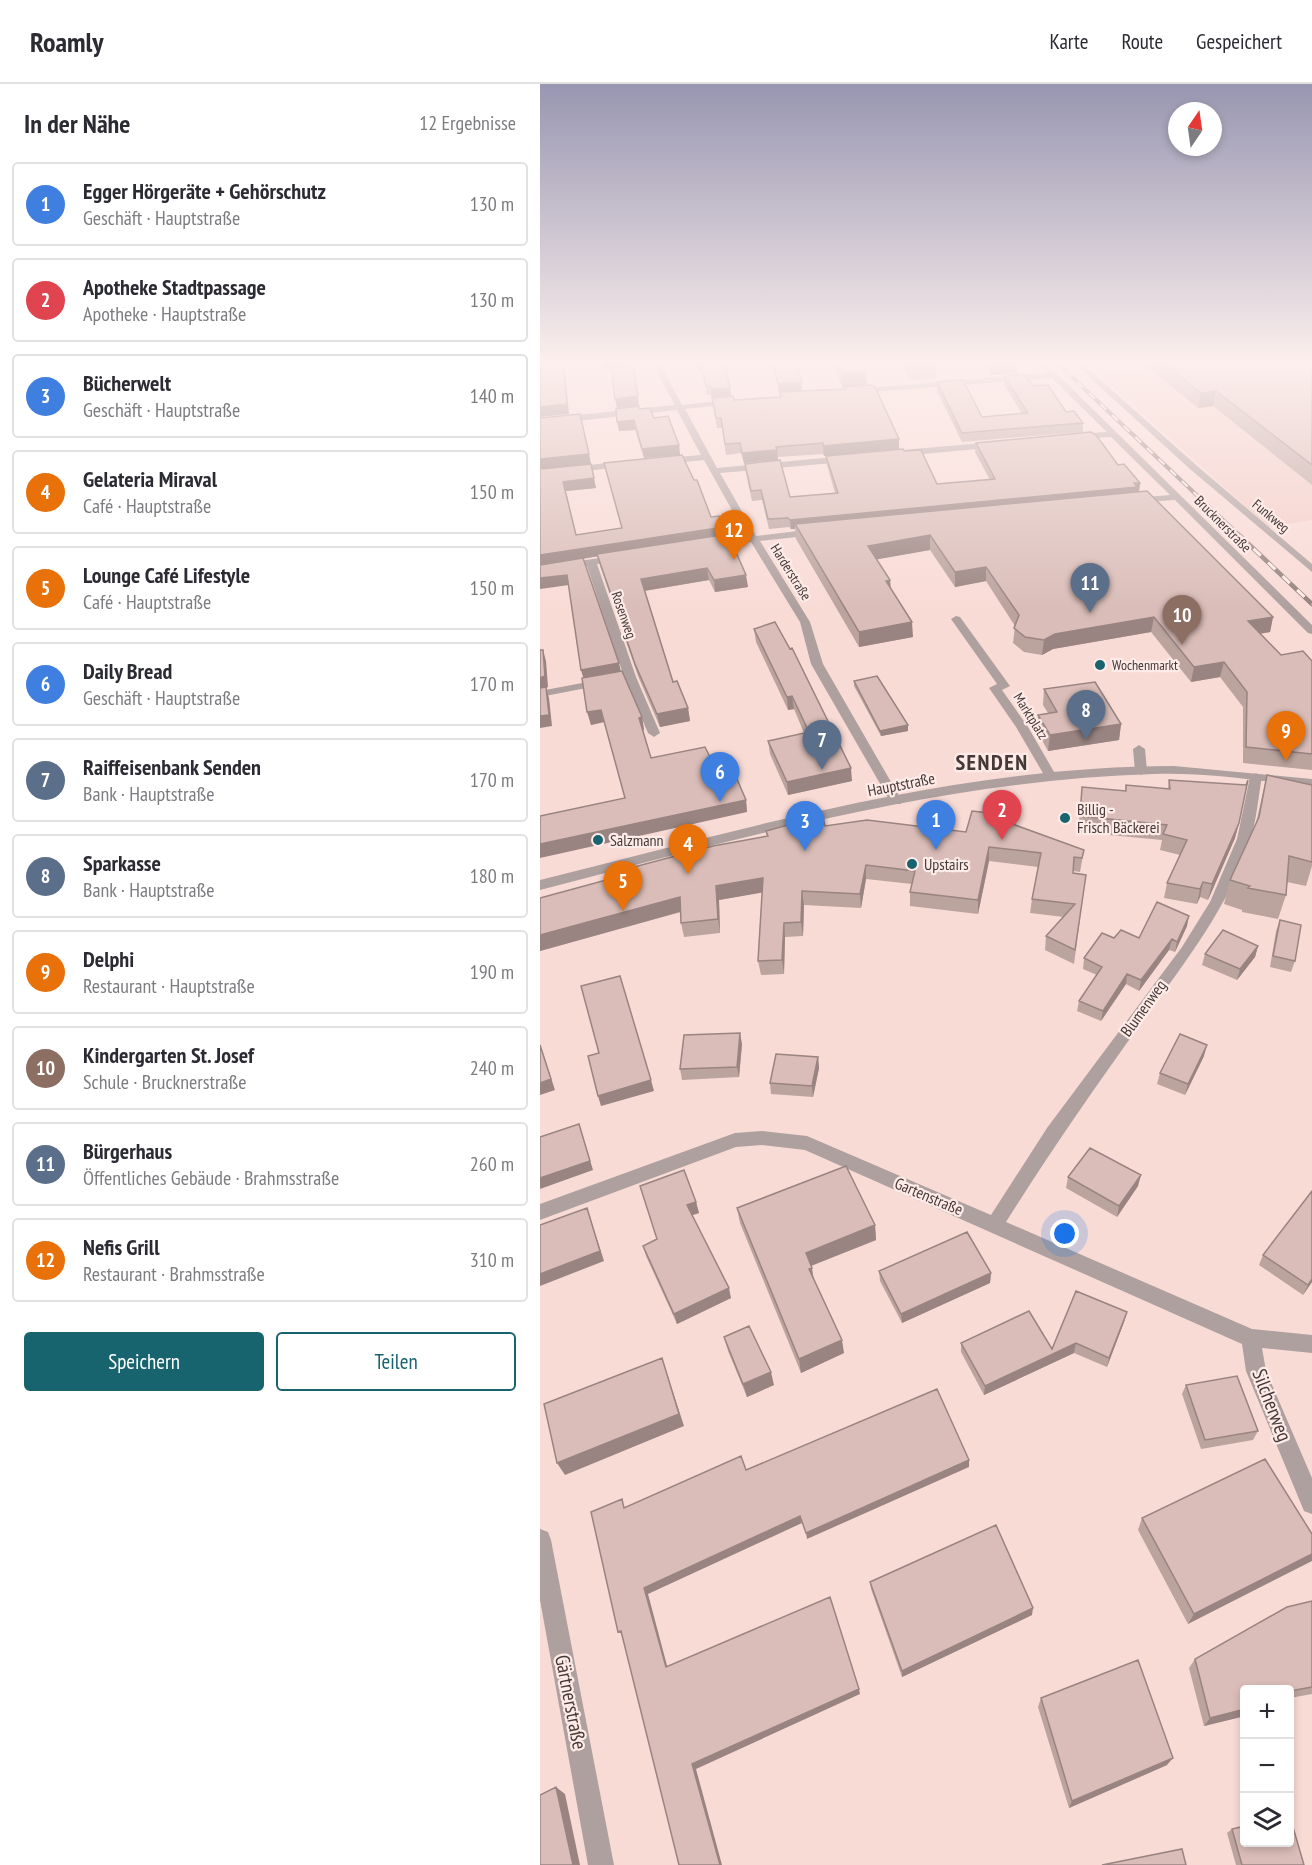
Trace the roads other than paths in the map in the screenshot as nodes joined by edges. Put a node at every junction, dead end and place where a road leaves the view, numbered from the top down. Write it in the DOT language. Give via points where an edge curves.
graph roads {
  1 [pos="700,443"];
  2 [pos="1123,443"];
  3 [pos="1167,443"];
  4 [pos="1008,444"];
  5 [pos="888,455"];
  6 [pos="707,457"];
  7 [pos="852,458"];
  8 [pos="653,462"];
  9 [pos="632,464"];
  10 [pos="714,471"];
  11 [pos="540,474"];
  12 [pos="1177,497"];
  13 [pos="1124,502"];
  14 [pos="825,531"];
  15 [pos="753,538"];
  16 [pos="694,547"];
  17 [pos="633,556"];
  18 [pos="591,562"];
  19 [pos="1312,568"];
  20 [pos="540,570"];
  21 [pos="956,619"];
  22 [pos="1312,631"];
  23 [pos="630,677"];
  24 [pos="540,694"];
  25 [pos="654,733"];
  26 [pos="1139,749"];
  27 [pos="1141,771"];
  28 [pos="1051,777"];
  29 [pos="1256,777"];
  30 [pos="1312,783"];
  31 [pos="896,801"];
  32 [pos="540,885"];
  33 [pos="540,1212"];
  34 [pos="995,1224"];
  35 [pos="1251,1338"];
  36 [pos="1312,1344"];
  37 [pos="1312,1503"];
  38 [pos="540,1540"];
  39 [pos="601,1865"];
  1 -- 6 [label="street, Harderstraße"];
  2 -- 12 [label="street, Brucknerstraße"];
  3 -- 19 [label="street, Funkweg"];
  4 -- 5 [label="street"];
  6 -- 8 [label="street"];
  6 -- 10 [label="street, Harderstraße"];
  7 -- 10 [label="street"];
  9 -- 11 [label="street"];
  10 -- 15 [label="street, Harderstraße"];
  12 -- 13 [label="street"];
  12 -- 22 [label="street, Brucknerstraße"];
  14 -- 15 [label="street"];
  15 -- 16 [label="street"];
  15 -- 31 [label="street, Harderstraße" via="805,622 817,664"];
  17 -- 18 [label="street"];
  18 -- 20 [label="street"];
  18 -- 23 [label="street, Rosenweg"];
  21 -- 28 [label="street, Marktplatz" via="1004,686 995,688"];
  23 -- 24 [label="street"];
  23 -- 25 [label="street, Rosenweg"];
  26 -- 27 [label="street"];
  27 -- 28 [label="street, Hauptstraße"];
  27 -- 29 [label="street, Hauptstraße"];
  28 -- 31 [label="street, Hauptstraße"];
  29 -- 30 [label="street, Hauptstraße"];
  29 -- 34 [label="street, Blumenweg" via="1244,838 1217,902 1187,951 1053,1133"];
  31 -- 32 [label="street, Hauptstraße"];
  33 -- 34 [label="street, Gartenstraße" via="735,1140 759,1137 807,1143"];
  34 -- 35 [label="street, Gartenstraße"];
  35 -- 36 [label="street, Gartenstraße"];
  35 -- 37 [label="street, Silcherweg" via="1256,1371"];
  38 -- 39 [label="street, Gärtnerstraße"];
}
